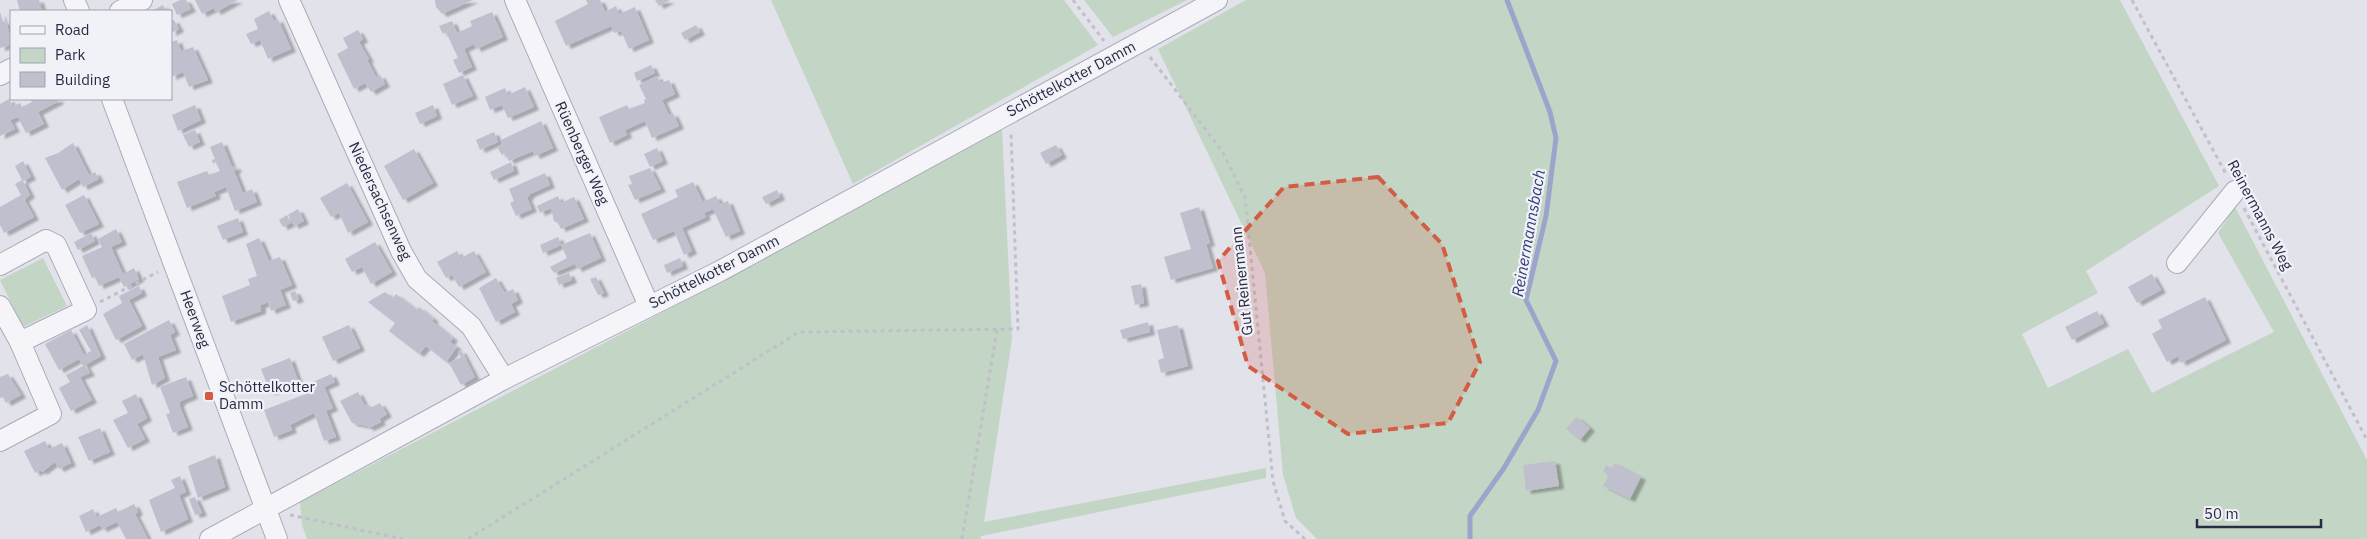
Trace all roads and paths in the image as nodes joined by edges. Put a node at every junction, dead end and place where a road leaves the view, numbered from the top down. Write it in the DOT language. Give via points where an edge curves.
graph roads {
  1 [pos="142,0"];
  2 [pos="289,0"];
  3 [pos="515,0"];
  4 [pos="1073,0"];
  5 [pos="1217,0"];
  6 [pos="2132,0"];
  7 [pos="122,10"];
  8 [pos="1139,42"];
  9 [pos="1115,56"];
  10 [pos="112,100"];
  11 [pos="1010,112"];
  12 [pos="2235,191"];
  13 [pos="2177,263"];
  14 [pos="175,264"];
  15 [pos="0,265"];
  16 [pos="0,306"];
  17 [pos="649,306"];
  18 [pos="86,310"];
  19 [pos="997,330"];
  20 [pos="20,342"];
  21 [pos="504,380"];
  22 [pos="2367,440"];
  23 [pos="0,441"];
  24 [pos="265,509"];
  25 [pos="210,539"];
  26 [pos="277,539"];
  27 [pos="403,539"];
  28 [pos="468,539"];
  29 [pos="962,539"];
  30 [pos="1306,539"];
  1 -- 7 [label="street"];
  2 -- 21 [label="street, Niedersachsenweg" via="401,251 417,279 471,326"];
  3 -- 17 [label="street, Rüenberger Weg"];
  4 -- 9 [label="path"];
  5 -- 8 [label="street, Schöttelkotter Damm"];
  6 -- 12 [label="path, Reinermanns Weg"];
  8 -- 9 [label="street, Schöttelkotter Damm"];
  8 -- 30 [label="path, Gut Reinermann" via="1222,152 1245,198 1273,481 1285,521"];
  9 -- 11 [label="street, Schöttelkotter Damm"];
  10 -- 14 [label="street, Heerweg"];
  11 -- 17 [label="street, Schöttelkotter Damm" via="720,271"];
  11 -- 19 [label="path" via="1018,329"];
  12 -- 13 [label="street"];
  12 -- 22 [label="path, Reinermanns Weg"];
  14 -- 18 [label="path"];
  14 -- 24 [label="street, Heerweg"];
  15 -- 18 [label="street" via="46,240 56,245"];
  16 -- 20 [label="street"];
  17 -- 21 [label="street, Schöttelkotter Damm"];
  18 -- 20 [label="street"];
  19 -- 28 [label="path" via="799,332"];
  19 -- 29 [label="path"];
  20 -- 23 [label="street" via="51,414"];
  21 -- 24 [label="street, Schöttelkotter Damm"];
  24 -- 25 [label="street, Schöttelkotter Damm"];
  24 -- 26 [label="street, Heerweg"];
  24 -- 27 [label="path"];
}
